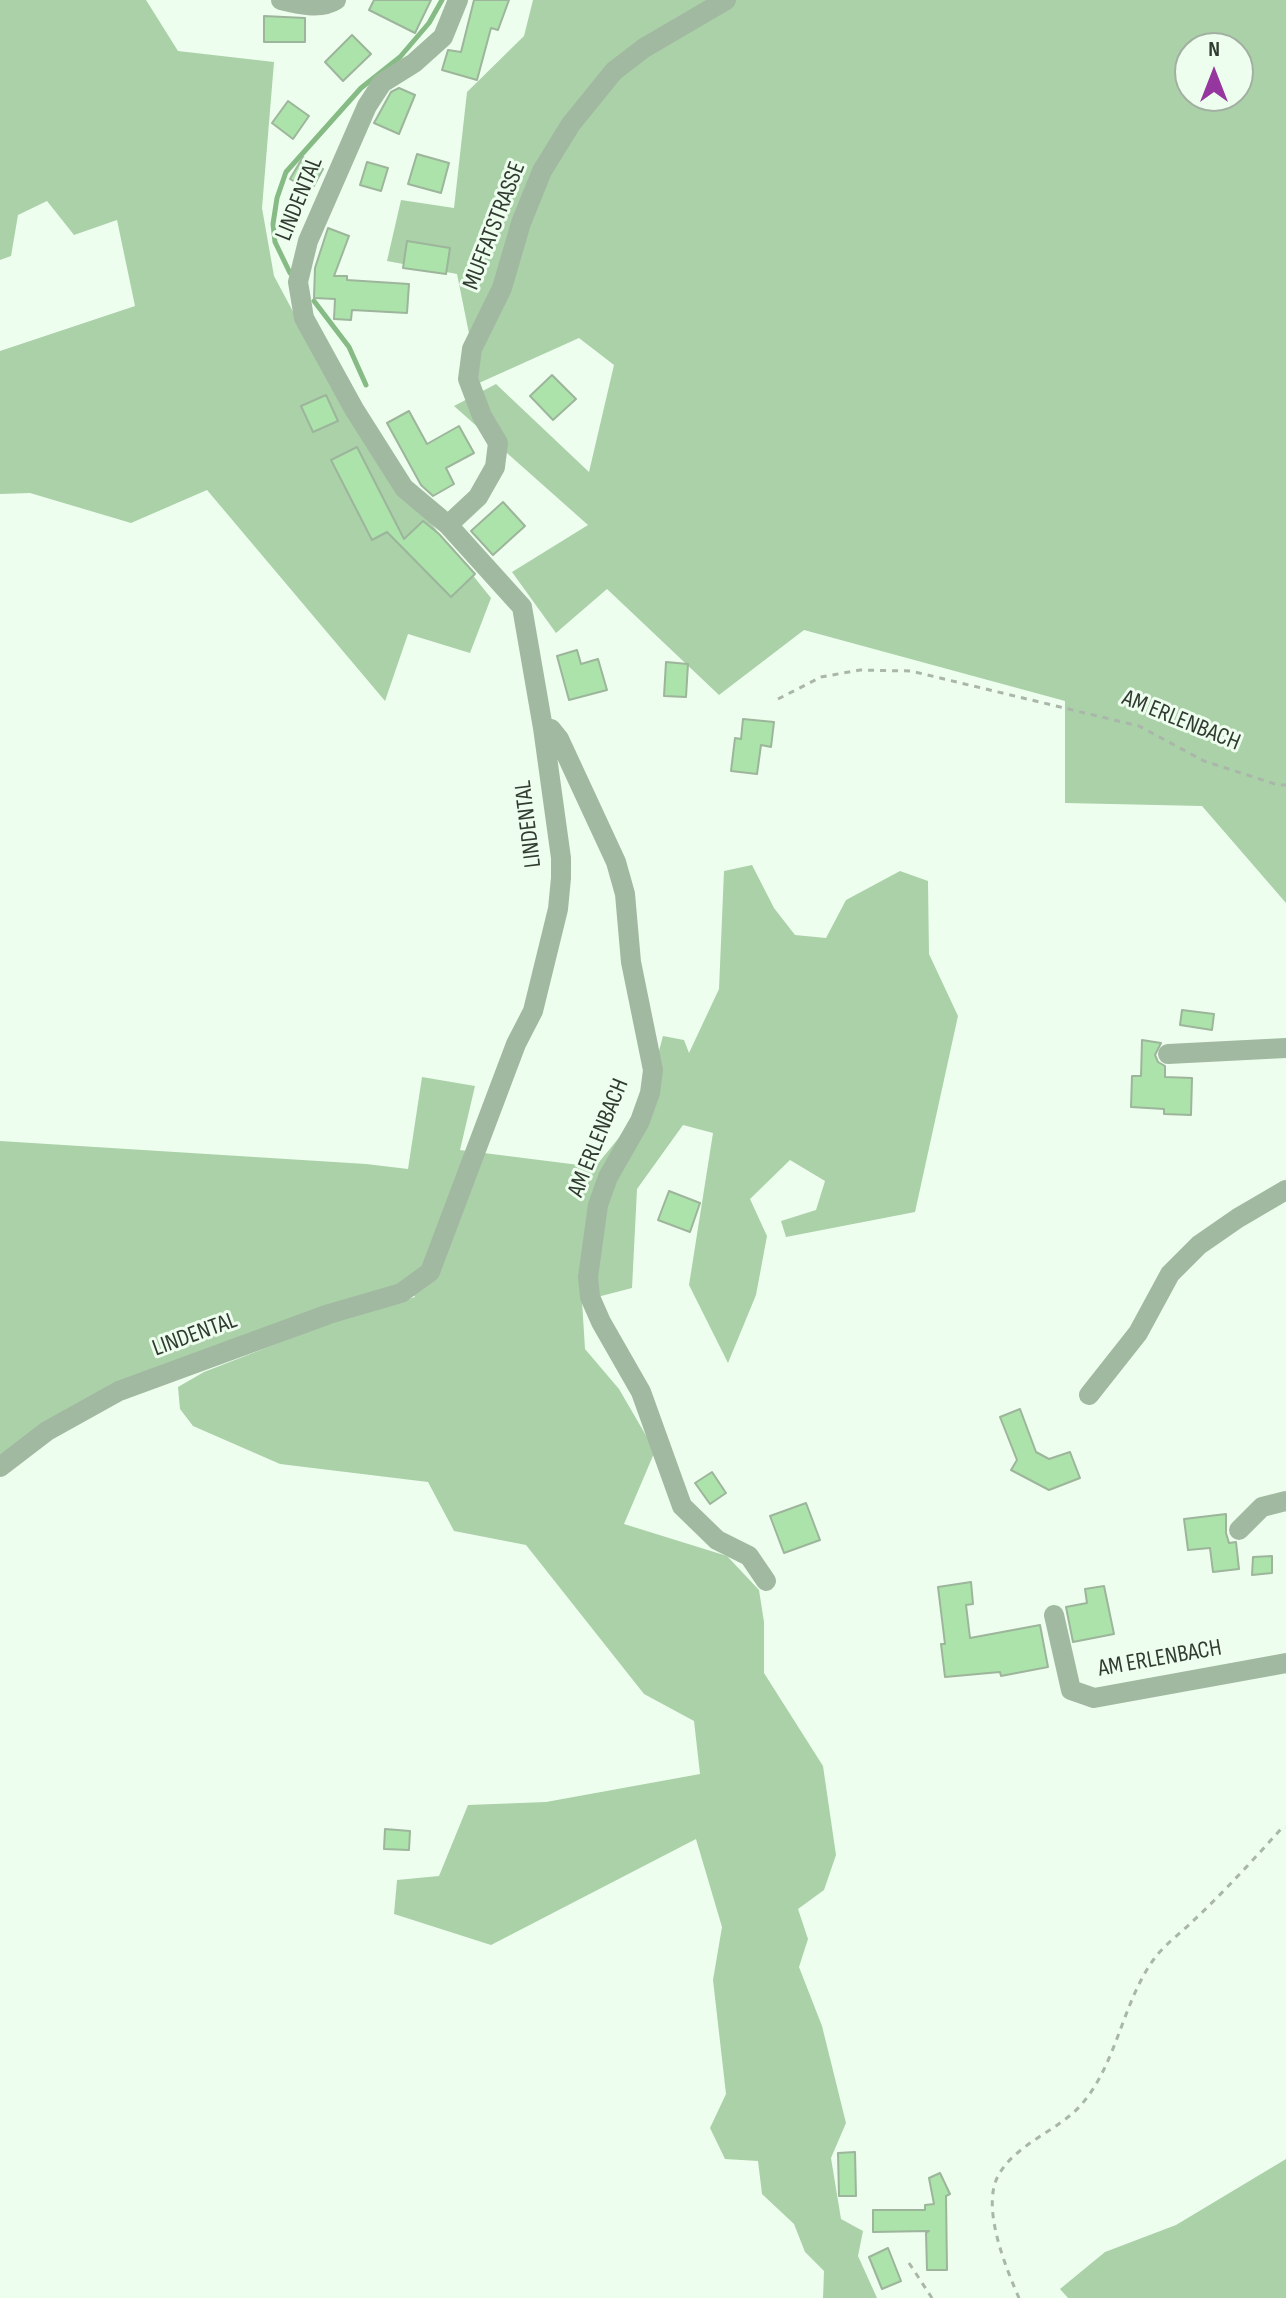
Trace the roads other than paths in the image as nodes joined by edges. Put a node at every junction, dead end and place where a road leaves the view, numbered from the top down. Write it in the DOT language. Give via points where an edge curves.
graph roads {
  1 [pos="281,0"];
  2 [pos="336,0"];
  3 [pos="458,0"];
  4 [pos="726,0"];
  5 [pos="448,525"];
  6 [pos="543,728"];
  7 [pos="1286,1048"];
  8 [pos="1168,1054"];
  9 [pos="1286,1190"];
  10 [pos="1089,1395"];
  11 [pos="0,1467"];
  12 [pos="1286,1501"];
  13 [pos="1239,1530"];
  14 [pos="766,1581"];
  15 [pos="1054,1615"];
  16 [pos="1286,1663"];
  1 -- 2 [label="street"];
  3 -- 5 [label="street, LINDENTAL" via="443,37 382,83 367,106 308,241 298,282 304,318 354,409 404,488"];
  4 -- 5 [label="street, MUFFATSTRASSE" via="614,71 542,171 502,288 472,349 468,379 498,443 495,467 478,497"];
  5 -- 6 [label="street, LINDENTAL" via="522,607"];
  6 -- 11 [label="street, LINDENTAL" via="561,858 558,909 533,1011 430,1272 401,1293 119,1391 47,1431"];
  6 -- 14 [label="street, AM ERLENBACH" via="559,739 616,862 653,1070 640,1121 598,1205 590,1297 641,1392 682,1506 717,1540 749,1556"];
  7 -- 8 [label="street"];
  9 -- 10 [label="street" via="1199,1245 1170,1274 1138,1333"];
  12 -- 13 [label="street" via="1262,1507"];
  15 -- 16 [label="street, AM ERLENBACH" via="1071,1690 1094,1698"];
}
